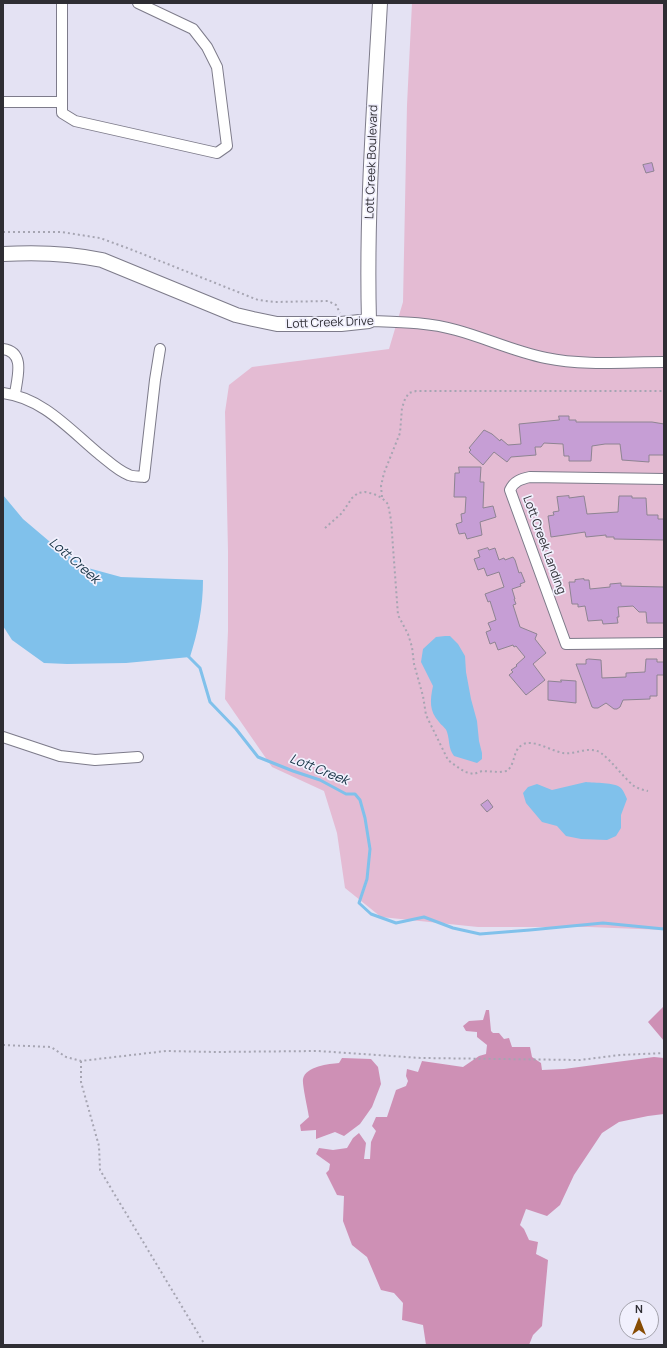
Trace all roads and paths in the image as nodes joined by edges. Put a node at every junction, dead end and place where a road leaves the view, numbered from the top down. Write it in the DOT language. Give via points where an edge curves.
graph roads {
  1 [pos="62,3"];
  2 [pos="138,3"];
  3 [pos="380,3"];
  4 [pos="3,102"];
  5 [pos="62,102"];
  6 [pos="3,232"];
  7 [pos="3,254"];
  8 [pos="369,321"];
  9 [pos="341,324"];
  10 [pos="3,349"];
  11 [pos="160,349"];
  12 [pos="664,362"];
  13 [pos="664,391"];
  14 [pos="3,393"];
  15 [pos="16,394"];
  16 [pos="664,479"];
  17 [pos="382,498"];
  18 [pos="325,528"];
  19 [pos="664,643"];
  20 [pos="3,737"];
  21 [pos="138,757"];
  22 [pos="648,791"];
  23 [pos="3,1045"];
  24 [pos="664,1053"];
  25 [pos="81,1061"];
  26 [pos="205,1345"];
  1 -- 5 [label="street"];
  2 -- 5 [label="street" via="193,29 207,47 217,67 227,146 217,153 75,121 62,113"];
  3 -- 8 [label="street, Lott Creek Boulevard" via="370,169"];
  4 -- 5 [label="street"];
  6 -- 9 [label="path" via="61,232 100,238 258,300 328,301 336,305"];
  7 -- 9 [label="street, Lott Creek Drive" via="31,252 79,255 102,260 242,316 277,324"];
  8 -- 9 [label="street, Lott Creek Drive"];
  8 -- 12 [label="street, Lott Creek Drive" via="439,326 545,358 568,362"];
  10 -- 15 [label="street" via="16,354"];
  11 -- 15 [label="street" via="144,477 130,476 109,462 42,406"];
  13 -- 17 [label="path" via="409,393 402,408 400,433 384,473"];
  14 -- 15 [label="street"];
  16 -- 19 [label="street, Lott Creek Landing" via="530,477 513,484 510,490 566,644"];
  17 -- 18 [label="path" via="365,492 358,493 342,513"];
  17 -- 22 [label="path" via="390,510 398,616 412,646 426,715 448,760 465,772 474,774 482,771 507,772 522,745 530,743 572,754 589,750 601,754 634,786"];
  20 -- 21 [label="street" via="60,756 95,760"];
  23 -- 25 [label="path" via="51,1047 66,1057"];
  24 -- 25 [label="path" via="580,1060 421,1058 318,1051 166,1051"];
  25 -- 26 [label="path" via="81,1082 99,1146 100,1170"];
}
